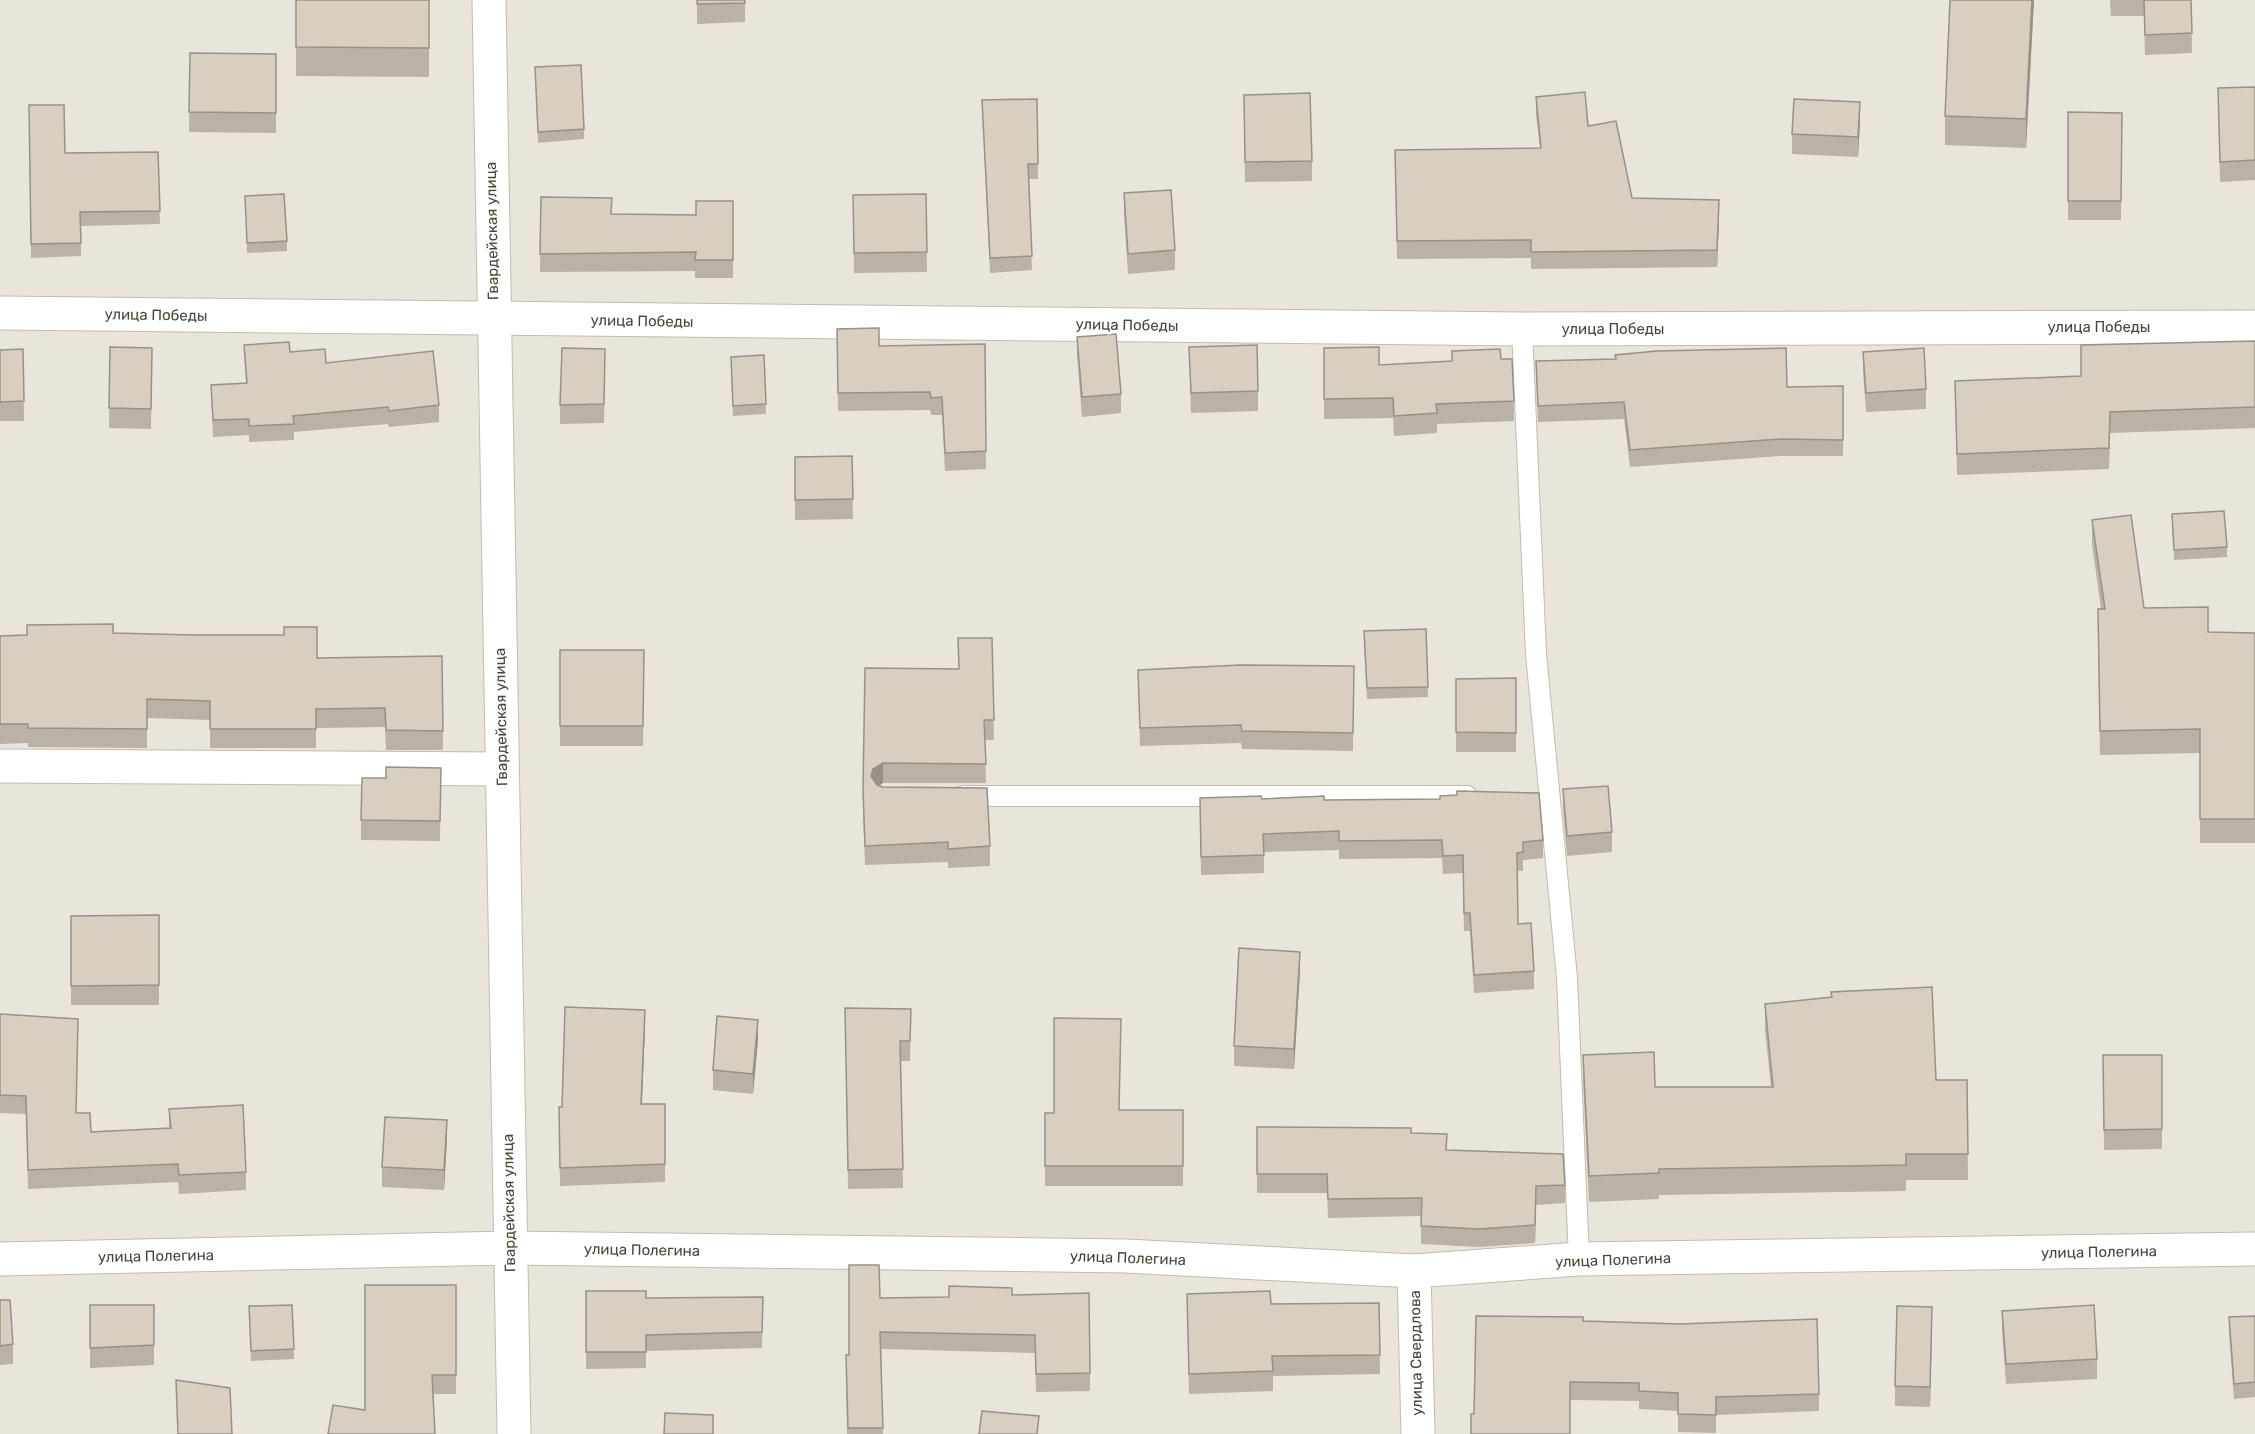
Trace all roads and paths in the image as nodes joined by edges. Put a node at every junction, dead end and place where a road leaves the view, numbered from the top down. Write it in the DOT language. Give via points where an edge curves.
graph roads {
  1 [pos="489,0"];
  2 [pos="0,313"];
  3 [pos="493,319"];
  4 [pos="2255,327"];
  5 [pos="1521,329"];
  6 [pos="0,766"];
  7 [pos="502,769"];
  8 [pos="943,796"];
  9 [pos="1491,796"];
  10 [pos="1527,796"];
  11 [pos="1551,796"];
  12 [pos="509,1248"];
  13 [pos="2255,1249"];
  14 [pos="0,1259"];
  15 [pos="1579,1259"];
  16 [pos="1414,1271"];
  17 [pos="514,1434"];
  18 [pos="1418,1434"];
  1 -- 3 [label="street, Гвардейская улица"];
  2 -- 3 [label="street, улица Победы"];
  3 -- 5 [label="street, улица Победы"];
  3 -- 7 [label="street, Гвардейская улица"];
  4 -- 5 [label="street, улица Победы"];
  5 -- 11 [label="lane" via="1536,654"];
  6 -- 7 [label="street"];
  7 -- 12 [label="street, Гвардейская улица"];
  8 -- 9 [label="lane"];
  10 -- 11 [label="lane"];
  11 -- 15 [label="lane" via="1567,978"];
  12 -- 14 [label="street, улица Полегина"];
  12 -- 16 [label="street, улица Полегина" via="1126,1256"];
  12 -- 17 [label="street, Гвардейская улица"];
  13 -- 15 [label="street, улица Полегина"];
  15 -- 16 [label="street, улица Полегина"];
  16 -- 18 [label="street, улица Свердлова"];
}
